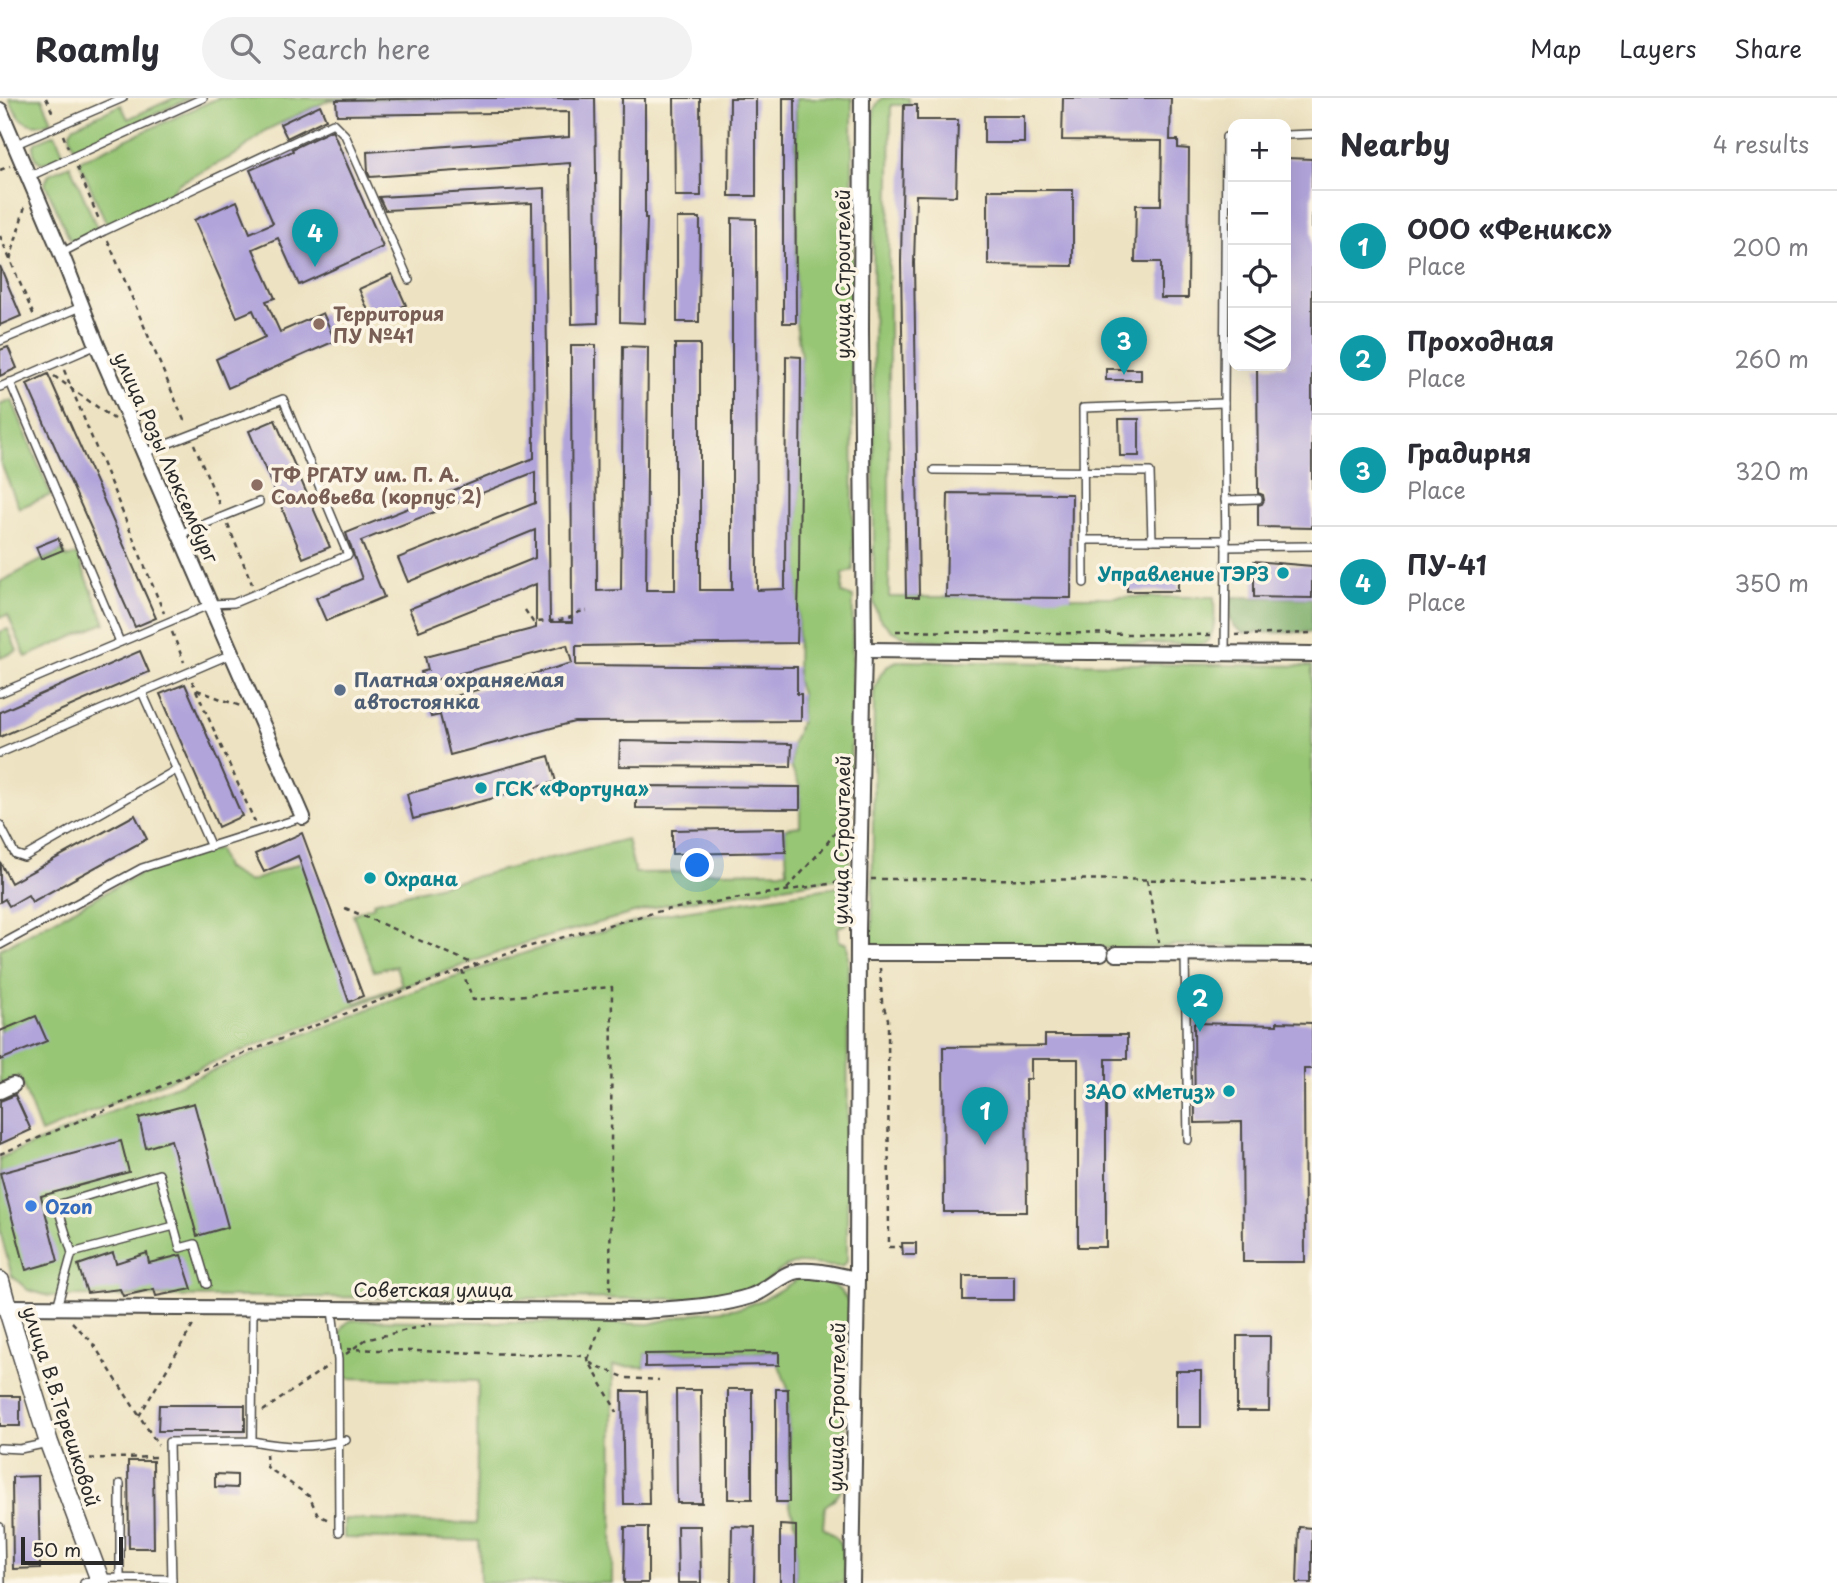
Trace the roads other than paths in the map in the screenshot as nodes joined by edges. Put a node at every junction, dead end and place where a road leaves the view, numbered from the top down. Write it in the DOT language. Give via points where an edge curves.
graph roads {
  1 [pos="123,98"];
  2 [pos="203,98"];
  3 [pos="862,98"];
  4 [pos="0,110"];
  5 [pos="1312,134"];
  6 [pos="1291,135"];
  7 [pos="1228,137"];
  8 [pos="14,145"];
  9 [pos="29,181"];
  10 [pos="1228,245"];
  11 [pos="61,253"];
  12 [pos="409,280"];
  13 [pos="1228,297"];
  14 [pos="81,307"];
  15 [pos="0,341"];
  16 [pos="97,345"];
  17 [pos="10,382"];
  18 [pos="0,387"];
  19 [pos="1224,403"];
  20 [pos="145,453"];
  21 [pos="934,470"];
  22 [pos="1083,472"];
  23 [pos="1258,499"];
  24 [pos="1225,500"];
  25 [pos="259,502"];
  26 [pos="180,534"];
  27 [pos="1084,540"];
  28 [pos="1152,540"];
  29 [pos="1226,544"];
  30 [pos="1312,546"];
  31 [pos="1084,583"];
  32 [pos="211,604"];
  33 [pos="120,642"];
  34 [pos="864,650"];
  35 [pos="231,654"];
  36 [pos="1225,654"];
  37 [pos="1312,654"];
  38 [pos="142,692"];
  39 [pos="0,693"];
  40 [pos="0,753"];
  41 [pos="176,770"];
  42 [pos="303,817"];
  43 [pos="0,825"];
  44 [pos="211,848"];
  45 [pos="0,945"];
  46 [pos="859,953"];
  47 [pos="1185,953"];
  48 [pos="1312,955"];
  49 [pos="1188,1140"];
  50 [pos="174,1226"];
  51 [pos="72,1253"];
  52 [pos="857,1279"];
  53 [pos="0,1280"];
  54 [pos="207,1284"];
  55 [pos="3,1307"];
  56 [pos="57,1307"];
  57 [pos="253,1308"];
  58 [pos="332,1310"];
  59 [pos="342,1440"];
  60 [pos="252,1441"];
  61 [pos="0,1448"];
  62 [pos="52,1451"];
  63 [pos="120,1484"];
  64 [pos="0,1527"];
  65 [pos="339,1528"];
  66 [pos="120,1578"];
  67 [pos="95,1581"];
  68 [pos="172,1581"];
  69 [pos="1,1583"];
  70 [pos="852,1583"];
  1 -- 8 [label="lane"];
  2 -- 9 [label="lane"];
  3 -- 34 [label="street, улица Строителей"];
  4 -- 8 [label="street, улица Розы Люксембург"];
  5 -- 6 [label="lane"];
  7 -- 10 [label="lane"];
  8 -- 9 [label="street, улица Розы Люксембург"];
  9 -- 11 [label="street, улица Розы Люксембург"];
  11 -- 12 [label="lane" via="333,123 345,135"];
  11 -- 14 [label="street, улица Розы Люксембург"];
  13 -- 19 [label="lane"];
  14 -- 15 [label="lane"];
  14 -- 16 [label="street, улица Розы Люксембург"];
  16 -- 17 [label="lane"];
  16 -- 20 [label="street, улица Розы Люксембург"];
  17 -- 18 [label="lane"];
  17 -- 33 [label="lane"];
  19 -- 22 [label="lane" via="1083,408"];
  19 -- 24 [label="lane"];
  20 -- 26 [label="street, улица Розы Люксембург"];
  20 -- 32 [label="lane" via="283,399 348,555 234,603"];
  21 -- 22 [label="lane"];
  22 -- 27 [label="lane"];
  22 -- 28 [label="lane" via="1150,472"];
  23 -- 24 [label="lane"];
  24 -- 29 [label="lane"];
  25 -- 26 [label="lane"];
  26 -- 32 [label="street, улица Розы Люксембург"];
  27 -- 28 [label="lane"];
  27 -- 31 [label="lane"];
  28 -- 29 [label="lane"];
  29 -- 30 [label="lane"];
  29 -- 36 [label="lane"];
  32 -- 33 [label="lane"];
  32 -- 35 [label="street, улица Розы Люксембург"];
  33 -- 39 [label="lane"];
  34 -- 36 [label="street"];
  34 -- 46 [label="street, улица Строителей"];
  35 -- 38 [label="lane"];
  35 -- 42 [label="street, улица Розы Люксембург"];
  36 -- 37 [label="street"];
  38 -- 40 [label="lane"];
  38 -- 41 [label="lane"];
  41 -- 43 [label="lane" via="23,856 15,853"];
  41 -- 44 [label="lane"];
  42 -- 44 [label="lane"];
  44 -- 45 [label="lane" via="142,868"];
  46 -- 47 [label="street"];
  46 -- 52 [label="street, улица Строителей"];
  47 -- 48 [label="street"];
  47 -- 49 [label="lane"];
  50 -- 51 [label="lane"];
  50 -- 51 [label="lane" via="159,1174 57,1205"];
  50 -- 54 [label="lane" via="180,1248 195,1244"];
  51 -- 56 [label="lane"];
  52 -- 58 [label="street, Советская улица" via="797,1271 760,1293 736,1300 657,1310"];
  52 -- 70 [label="street, улица Строителей"];
  53 -- 55 [label="street, улица В.В.Терешковой"];
  55 -- 56 [label="street, Советская улица"];
  55 -- 62 [label="street, улица В.В.Терешковой"];
  56 -- 57 [label="street, Советская улица"];
  57 -- 58 [label="street, Советская улица"];
  57 -- 60 [label="lane"];
  58 -- 59 [label="lane"];
  59 -- 60 [label="lane" via="306,1447"];
  59 -- 65 [label="lane"];
  60 -- 68 [label="lane" via="169,1442"];
  61 -- 62 [label="lane"];
  62 -- 67 [label="street, улица В.В.Терешковой"];
  63 -- 66 [label="lane"];
  64 -- 69 [label="lane"];
  66 -- 67 [label="lane"];
  66 -- 68 [label="lane"];
}
